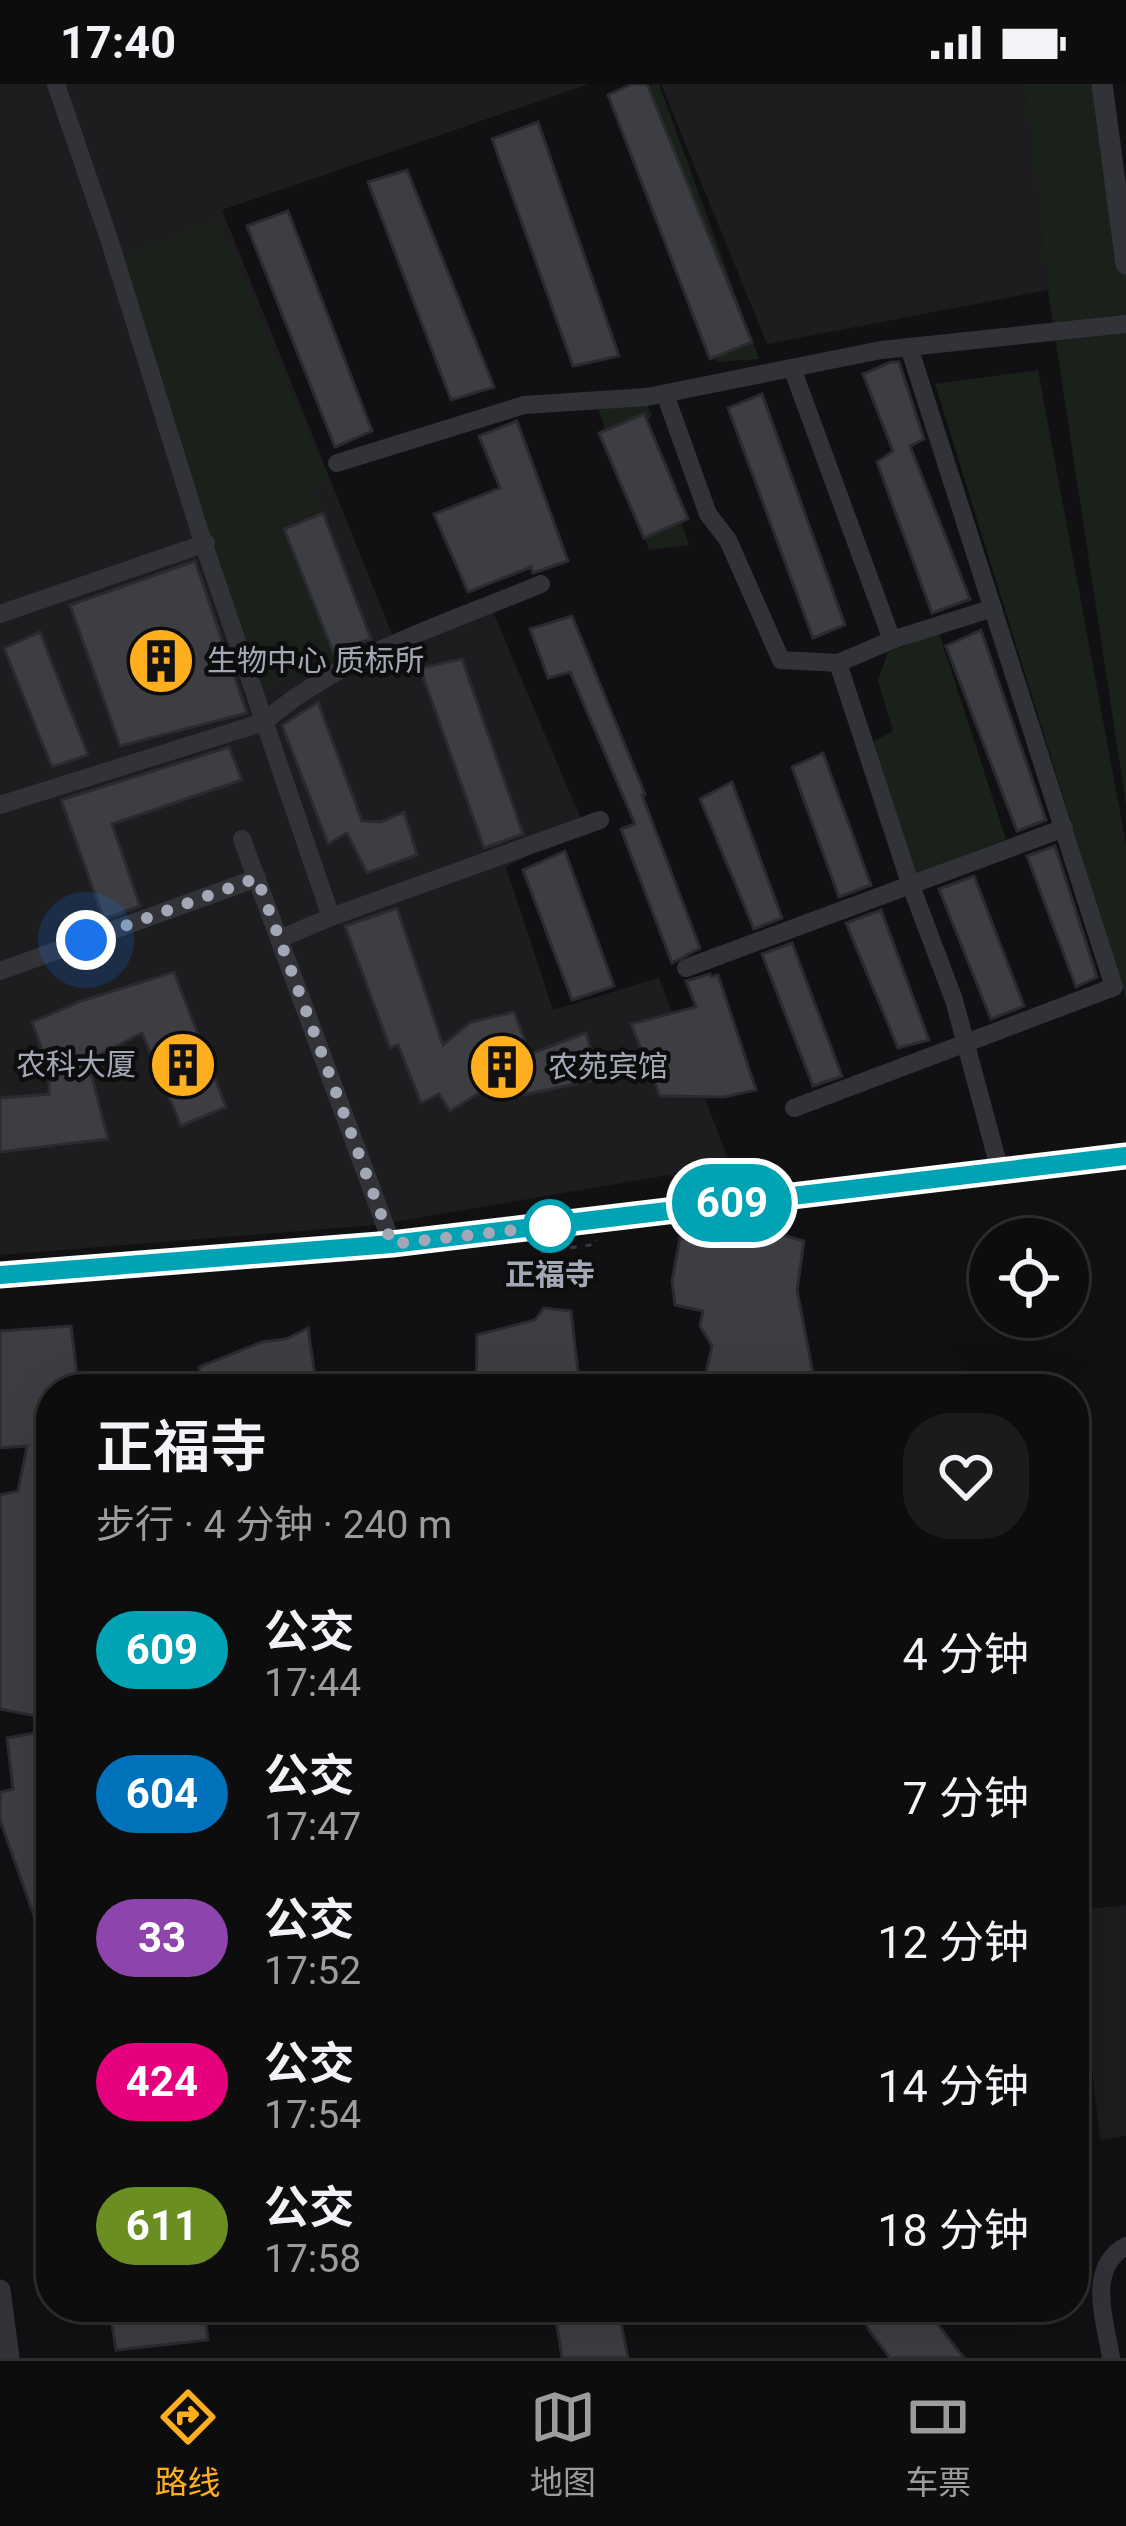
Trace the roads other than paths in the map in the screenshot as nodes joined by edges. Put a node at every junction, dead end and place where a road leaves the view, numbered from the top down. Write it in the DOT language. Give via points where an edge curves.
graph roads {
  1 [pos="56,84"];
  2 [pos="1102,84"];
  3 [pos="1126,264"];
  4 [pos="1126,324"];
  5 [pos="909,347"];
  6 [pos="792,368"];
  7 [pos="665,394"];
  8 [pos="337,463"];
  9 [pos="206,543"];
  10 [pos="542,584"];
  11 [pos="993,608"];
  12 [pos="0,614"];
  13 [pos="892,640"];
  14 [pos="838,663"];
  15 [pos="264,722"];
  16 [pos="0,805"];
  17 [pos="600,820"];
  18 [pos="1064,829"];
  19 [pos="242,839"];
  20 [pos="257,878"];
  21 [pos="911,886"];
  22 [pos="331,917"];
  23 [pos="280,939"];
  24 [pos="686,968"];
  25 [pos="0,971"];
  26 [pos="966,1044"];
  27 [pos="794,1108"];
  28 [pos="1126,1156"];
  29 [pos="1000,1171"];
  30 [pos="392,1244"];
  31 [pos="0,1275"];
  32 [pos="1126,2246"];
  33 [pos="0,2290"];
  34 [pos="9,2358"];
  35 [pos="1111,2358"];
  1 -- 9 [label="street"];
  2 -- 3 [label="street"];
  4 -- 5 [label="street"];
  5 -- 6 [label="street"];
  5 -- 11 [label="street"];
  6 -- 7 [label="street"];
  6 -- 13 [label="street"];
  7 -- 8 [label="street" via="524,405"];
  7 -- 14 [label="street" via="708,514 728,540 781,660"];
  9 -- 12 [label="street"];
  9 -- 15 [label="street"];
  10 -- 15 [label="street" via="356,664 296,694"];
  11 -- 13 [label="street"];
  11 -- 18 [label="street"];
  13 -- 14 [label="street"];
  14 -- 21 [label="street"];
  15 -- 16 [label="street"];
  15 -- 22 [label="street"];
  17 -- 22 [label="street"];
  18 -- 21 [label="street"];
  18 -- 26 [label="street" via="1114,987"];
  19 -- 20 [label="street"];
  20 -- 23 [label="street"];
  20 -- 25 [label="street"];
  21 -- 24 [label="street"];
  21 -- 26 [label="street"];
  22 -- 23 [label="street"];
  23 -- 30 [label="street"];
  26 -- 27 [label="street"];
  26 -- 29 [label="street"];
  28 -- 29 [label="street"];
  29 -- 30 [label="street"];
  30 -- 31 [label="street"];
  32 -- 35 [label="street" via="1102,2269"];
  33 -- 34 [label="street"];
}
